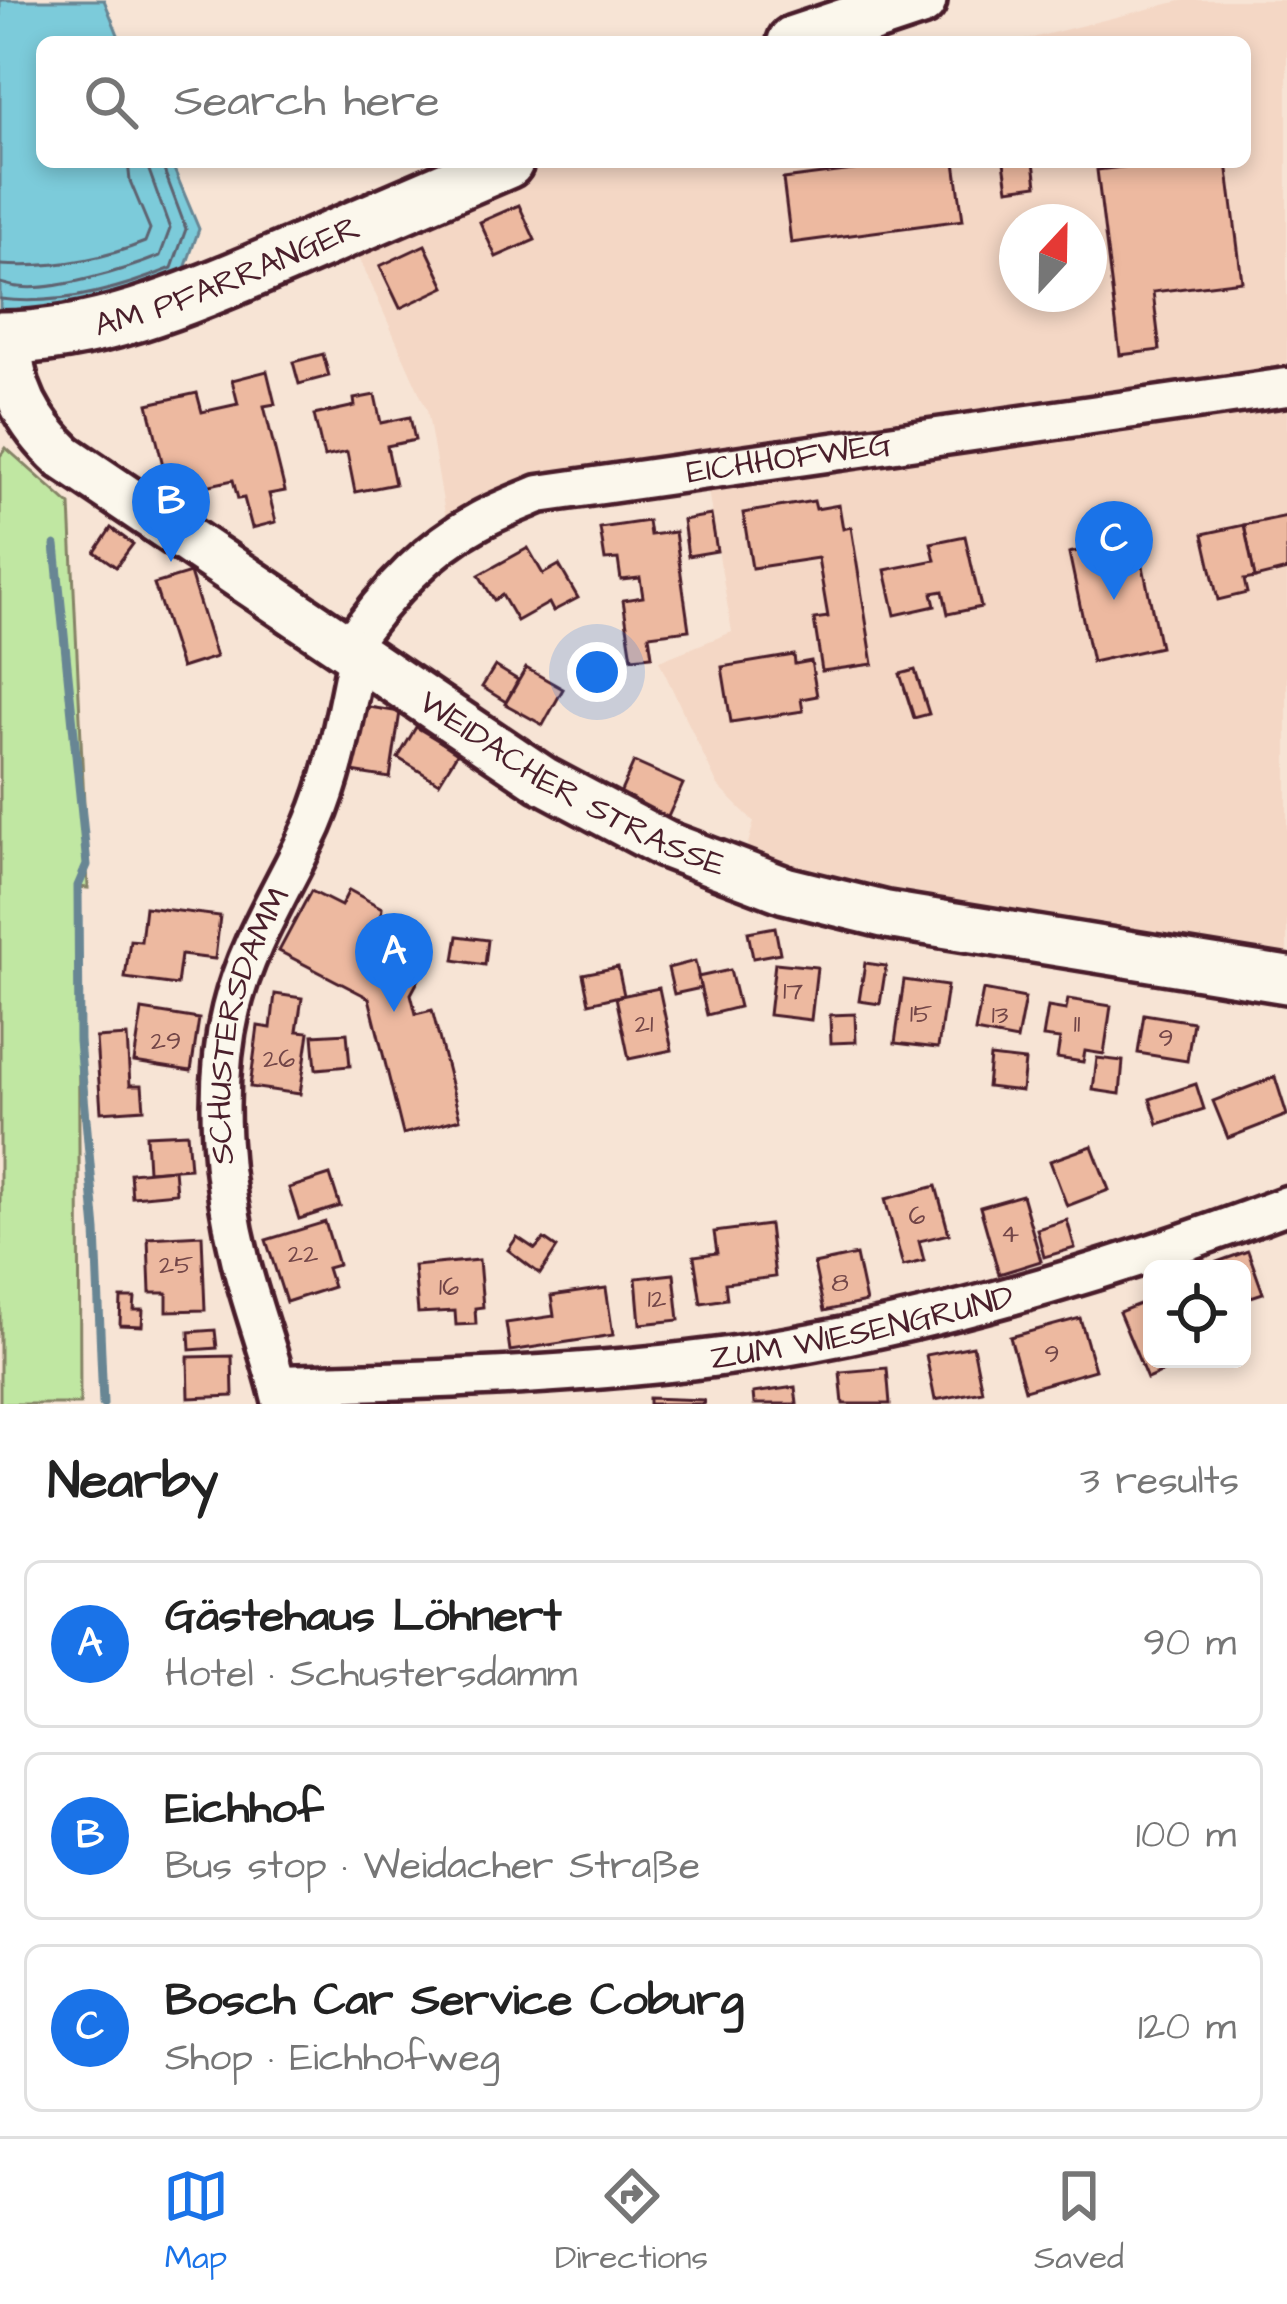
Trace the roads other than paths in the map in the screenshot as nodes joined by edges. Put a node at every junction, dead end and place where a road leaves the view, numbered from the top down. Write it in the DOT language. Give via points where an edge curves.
graph roads {
  1 [pos="920,0"];
  2 [pos="812,36"];
  3 [pos="492,168"];
  4 [pos="4,338"];
  5 [pos="1287,387"];
  6 [pos="352,653"];
  7 [pos="1287,980"];
  8 [pos="1287,1205"];
  9 [pos="280,1394"];
  1 -- 2 [label="main road"];
  3 -- 4 [label="main road, AM PFARRANGER" via="210,289 101,326"];
  4 -- 6 [label="street, WEIDACHER STRASSE" via="17,396 64,457"];
  5 -- 6 [label="street, EICHHOFWEG" via="539,494 474,523 416,568 376,607"];
  6 -- 7 [label="street, WEIDACHER STRASSE" via="543,780 624,826 746,878 886,915"];
  6 -- 9 [label="street, SCHUSTERSDAMM" via="334,767 247,958 221,1096 241,1262"];
  8 -- 9 [label="street, ZUM WIESENGRUND" via="1078,1278 816,1342"];
}
